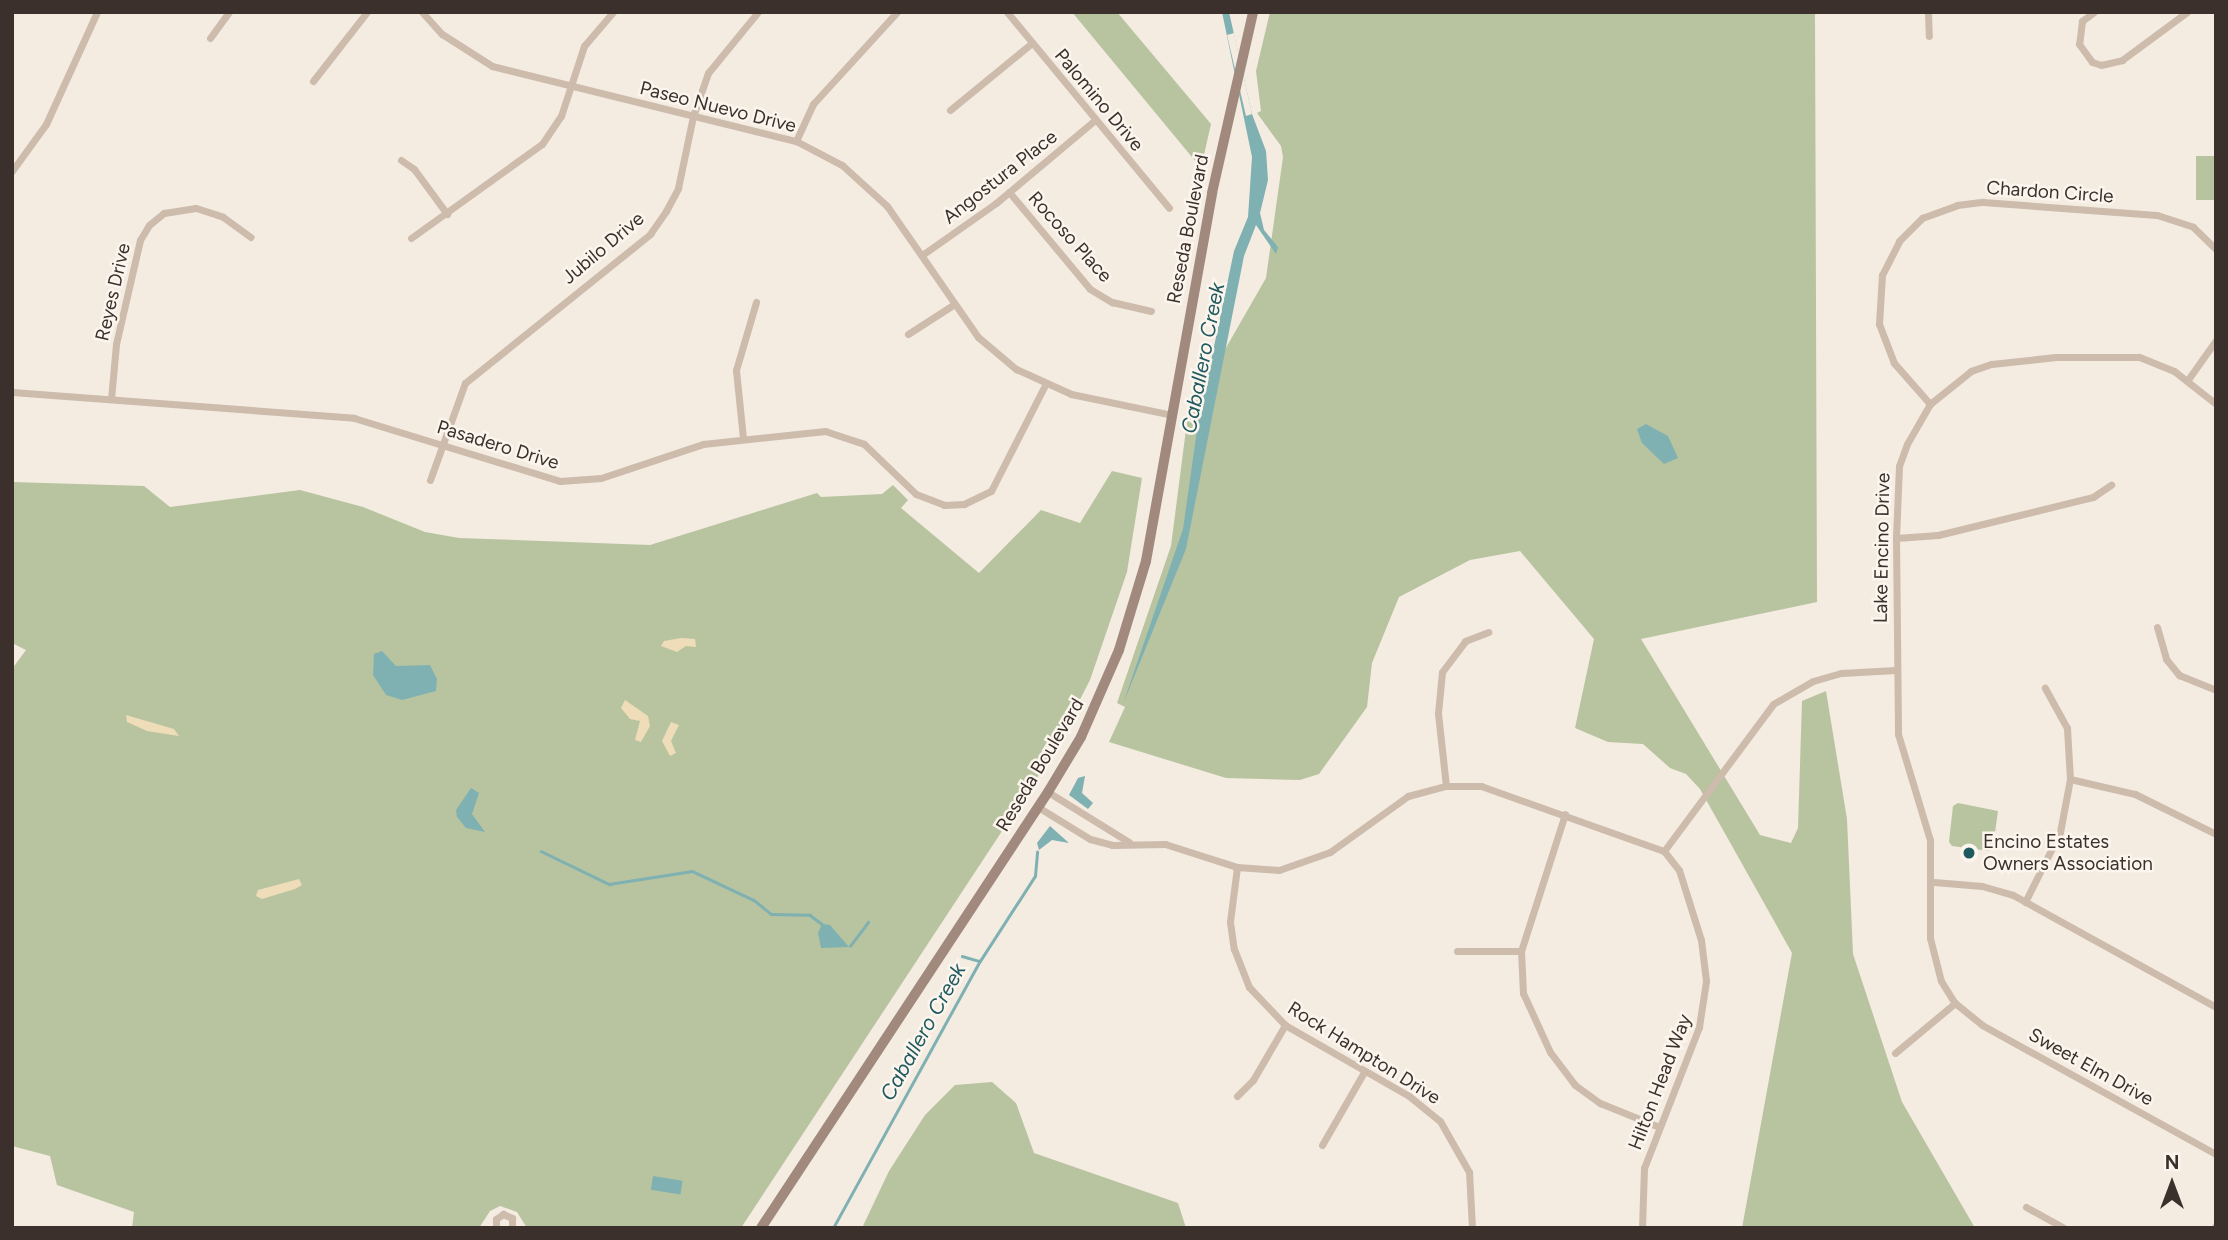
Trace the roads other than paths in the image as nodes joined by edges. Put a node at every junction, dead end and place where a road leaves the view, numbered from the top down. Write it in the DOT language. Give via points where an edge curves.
graph roads {
  1 [pos="97,12"];
  2 [pos="229,12"];
  3 [pos="367,12"];
  4 [pos="422,12"];
  5 [pos="613,12"];
  6 [pos="758,12"];
  7 [pos="897,12"];
  8 [pos="1007,12"];
  9 [pos="1254,12"];
  10 [pos="1928,12"];
  11 [pos="2094,12"];
  12 [pos="2187,12"];
  13 [pos="1929,36"];
  14 [pos="210,38"];
  15 [pos="1032,43"];
  16 [pos="313,81"];
  17 [pos="570,86"];
  18 [pos="950,110"];
  19 [pos="693,116"];
  20 [pos="1096,120"];
  21 [pos="796,141"];
  22 [pos="401,160"];
  23 [pos="12,171"];
  24 [pos="1009,192"];
  25 [pos="1169,208"];
  26 [pos="447,214"];
  27 [pos="251,237"];
  28 [pos="411,238"];
  29 [pos="2216,249"];
  30 [pos="922,256"];
  31 [pos="756,302"];
  32 [pos="953,305"];
  33 [pos="1151,311"];
  34 [pos="908,334"];
  35 [pos="2216,340"];
  36 [pos="2187,381"];
  37 [pos="1045,385"];
  38 [pos="12,392"];
  39 [pos="111,399"];
  40 [pos="1930,404"];
  41 [pos="2216,404"];
  42 [pos="1172,415"];
  43 [pos="743,438"];
  44 [pos="442,445"];
  45 [pos="430,480"];
  46 [pos="2111,485"];
  47 [pos="1896,538"];
  48 [pos="2157,627"];
  49 [pos="1488,632"];
  50 [pos="1896,670"];
  51 [pos="2045,688"];
  52 [pos="2216,690"];
  53 [pos="2070,779"];
  54 [pos="1446,786"];
  55 [pos="1048,792"];
  56 [pos="1038,807"];
  57 [pos="1565,814"];
  58 [pos="2216,834"];
  59 [pos="1130,843"];
  60 [pos="1664,851"];
  61 [pos="1237,867"];
  62 [pos="1934,883"];
  63 [pos="2025,902"];
  64 [pos="1457,951"];
  65 [pos="1521,951"];
  66 [pos="1955,1003"];
  67 [pos="2216,1007"];
  68 [pos="1286,1025"];
  69 [pos="1895,1053"];
  70 [pos="1364,1072"];
  71 [pos="1237,1096"];
  72 [pos="1659,1127"];
  73 [pos="1322,1145"];
  74 [pos="2216,1154"];
  75 [pos="2026,1207"];
  76 [pos="1472,1227"];
  77 [pos="496,1228"];
  78 [pos="512,1228"];
  79 [pos="761,1228"];
  80 [pos="1482,1228"];
  81 [pos="1642,1228"];
  82 [pos="2064,1228"];
  1 -- 23 [label="street" via="46,124"];
  2 -- 14 [label="street"];
  3 -- 16 [label="street"];
  4 -- 17 [label="street, Paseo Nuevo Drive" via="442,34 492,66"];
  5 -- 17 [label="street" via="584,46"];
  6 -- 19 [label="street, Jubilo Drive" via="719,55"];
  7 -- 21 [label="street" via="813,104"];
  8 -- 15 [label="street, Palomino Drive"];
  9 -- 42 [label="main road, Reseda Boulevard"];
  10 -- 13 [label="street"];
  11 -- 12 [label="street" via="2082,21 2079,44 2092,62 2110,65"];
  15 -- 18 [label="street"];
  15 -- 20 [label="street, Palomino Drive"];
  17 -- 19 [label="street, Paseo Nuevo Drive"];
  17 -- 26 [label="street" via="561,116 542,144"];
  19 -- 21 [label="street, Paseo Nuevo Drive"];
  19 -- 44 [label="street, Jubilo Drive" via="678,188 650,234 475,372 458,397"];
  20 -- 24 [label="street, Angostura Place"];
  20 -- 25 [label="street, Palomino Drive"];
  21 -- 30 [label="street, Paseo Nuevo Drive" via="842,165 869,186"];
  22 -- 26 [label="street" via="414,169"];
  24 -- 30 [label="street, Angostura Place"];
  24 -- 33 [label="street, Rocoso Place" via="1090,289 1112,302"];
  26 -- 28 [label="street"];
  27 -- 39 [label="street, Reyes Drive" via="223,217 196,208 164,213 149,225 140,240 116,344"];
  29 -- 40 [label="street, Chardon Circle" via="2193,227 2157,215 1983,202 1926,216 1899,241 1882,275 1879,324 1894,363"];
  30 -- 32 [label="street, Paseo Nuevo Drive"];
  31 -- 43 [label="street" via="736,370"];
  32 -- 34 [label="street"];
  32 -- 37 [label="street, Paseo Nuevo Drive" via="978,337 1016,369"];
  35 -- 36 [label="street"];
  36 -- 40 [label="street, Lake Encino Drive" via="2138,357 2056,357 1991,364 1956,379"];
  36 -- 41 [label="street, Lake Encino Drive"];
  37 -- 42 [label="street, Paseo Nuevo Drive"];
  37 -- 43 [label="street, Pasadero Drive" via="999,481 991,491 964,504 944,505 916,494 881,456 845,436 801,430"];
  38 -- 39 [label="street, Pasadero Drive"];
  39 -- 44 [label="street, Pasadero Drive" via="355,418"];
  40 -- 47 [label="street, Lake Encino Drive" via="1899,467"];
  42 -- 55 [label="main road, Reseda Boulevard" via="1146,561 1119,650 1080,737"];
  43 -- 44 [label="street, Pasadero Drive" via="695,446 580,482 540,477"];
  44 -- 45 [label="street, Jubilo Drive"];
  46 -- 47 [label="street" via="2093,497 1938,535"];
  47 -- 50 [label="street, Lake Encino Drive"];
  48 -- 52 [label="street" via="2166,659 2179,675"];
  49 -- 54 [label="street" via="1465,641 1443,673 1438,713"];
  50 -- 60 [label="street" via="1842,673 1785,696 1763,713"];
  50 -- 62 [label="street, Lake Encino Drive" via="1900,745 1927,825"];
  51 -- 53 [label="street" via="2067,728"];
  53 -- 58 [label="street" via="2135,794"];
  53 -- 63 [label="street" via="2060,832"];
  54 -- 57 [label="street" via="1481,786"];
  54 -- 61 [label="street" via="1395,803 1314,861 1279,870"];
  55 -- 56 [label="main road, Reseda Boulevard"];
  55 -- 59 [label="street"];
  56 -- 59 [label="street" via="1090,839 1112,845"];
  56 -- 79 [label="main road, Reseda Boulevard"];
  57 -- 60 [label="street"];
  57 -- 65 [label="street"];
  59 -- 61 [label="street" via="1165,844"];
  60 -- 72 [label="street, Hilton Head Way" via="1679,870 1701,940 1706,981 1699,1027"];
  61 -- 68 [label="street, Rock Hampton Drive" via="1231,901 1234,949 1250,987"];
  62 -- 63 [label="street" via="1982,886"];
  62 -- 66 [label="street, Lake Encino Drive" via="1931,947 1941,981"];
  63 -- 67 [label="street"];
  64 -- 65 [label="street"];
  65 -- 72 [label="street" via="1523,993 1561,1070 1600,1103"];
  66 -- 69 [label="street"];
  66 -- 74 [label="street, Sweet Elm Drive" via="1982,1025"];
  68 -- 70 [label="street, Rock Hampton Drive"];
  68 -- 71 [label="street" via="1253,1080"];
  70 -- 73 [label="street"];
  70 -- 76 [label="street, Rock Hampton Drive" via="1425,1107 1451,1135 1469,1172"];
  72 -- 81 [label="street, Hilton Head Way" via="1642,1181"];
  75 -- 82 [label="street"];
  76 -- 80 [label="street"];
  77 -- 78 [label="street" via="496,1219 503,1214 512,1218"];
}
